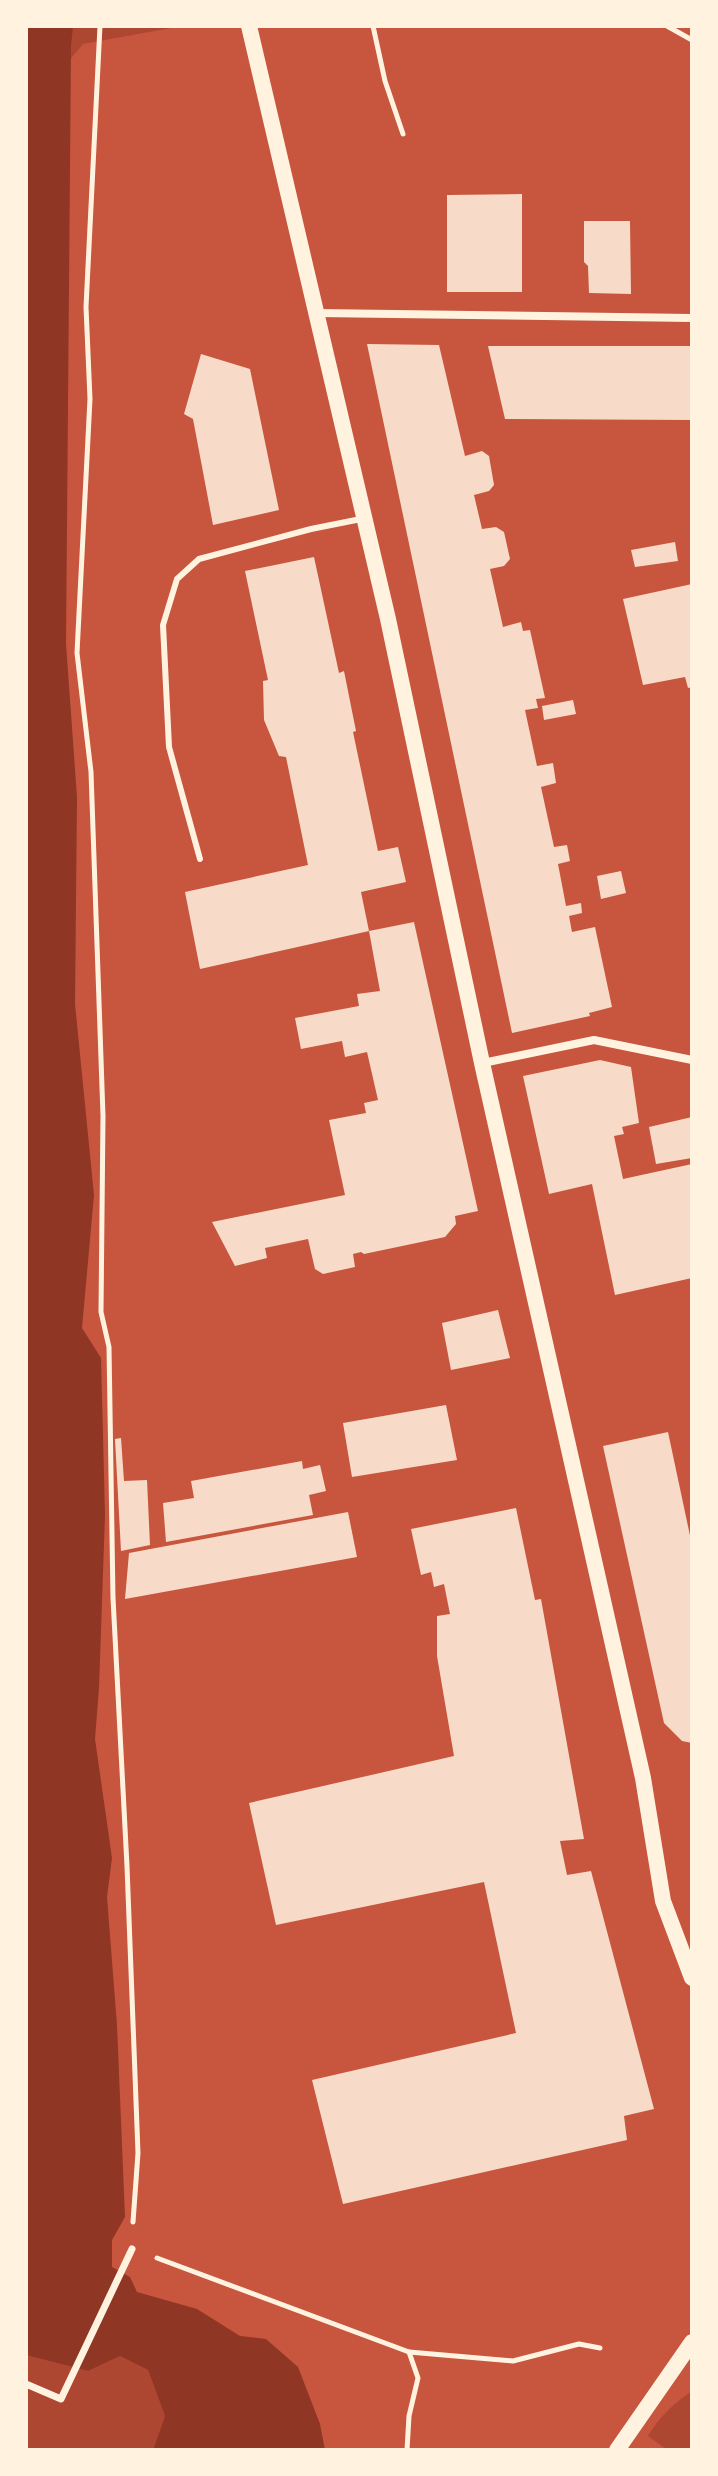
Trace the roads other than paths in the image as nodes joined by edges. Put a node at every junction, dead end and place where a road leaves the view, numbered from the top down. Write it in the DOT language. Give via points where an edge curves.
graph roads {
  1 [pos="249,26"];
  2 [pos="316,313"];
  3 [pos="692,318"];
  4 [pos="365,519"];
  5 [pos="200,859"];
  6 [pos="692,1060"];
  7 [pos="482,1063"];
  8 [pos="692,1978"];
  9 [pos="132,2249"];
  10 [pos="692,2342"];
  11 [pos="26,2384"];
  12 [pos="617,2450"];
  1 -- 2 [label="main road"];
  2 -- 3 [label="street"];
  2 -- 4 [label="main road"];
  4 -- 5 [label="lane" via="199,559 177,579 163,625 169,747"];
  4 -- 7 [label="main road"];
  6 -- 7 [label="street" via="594,1040"];
  7 -- 8 [label="main road" via="643,1778 663,1901"];
  9 -- 11 [label="street" via="61,2399"];
  10 -- 12 [label="main road"];
}
